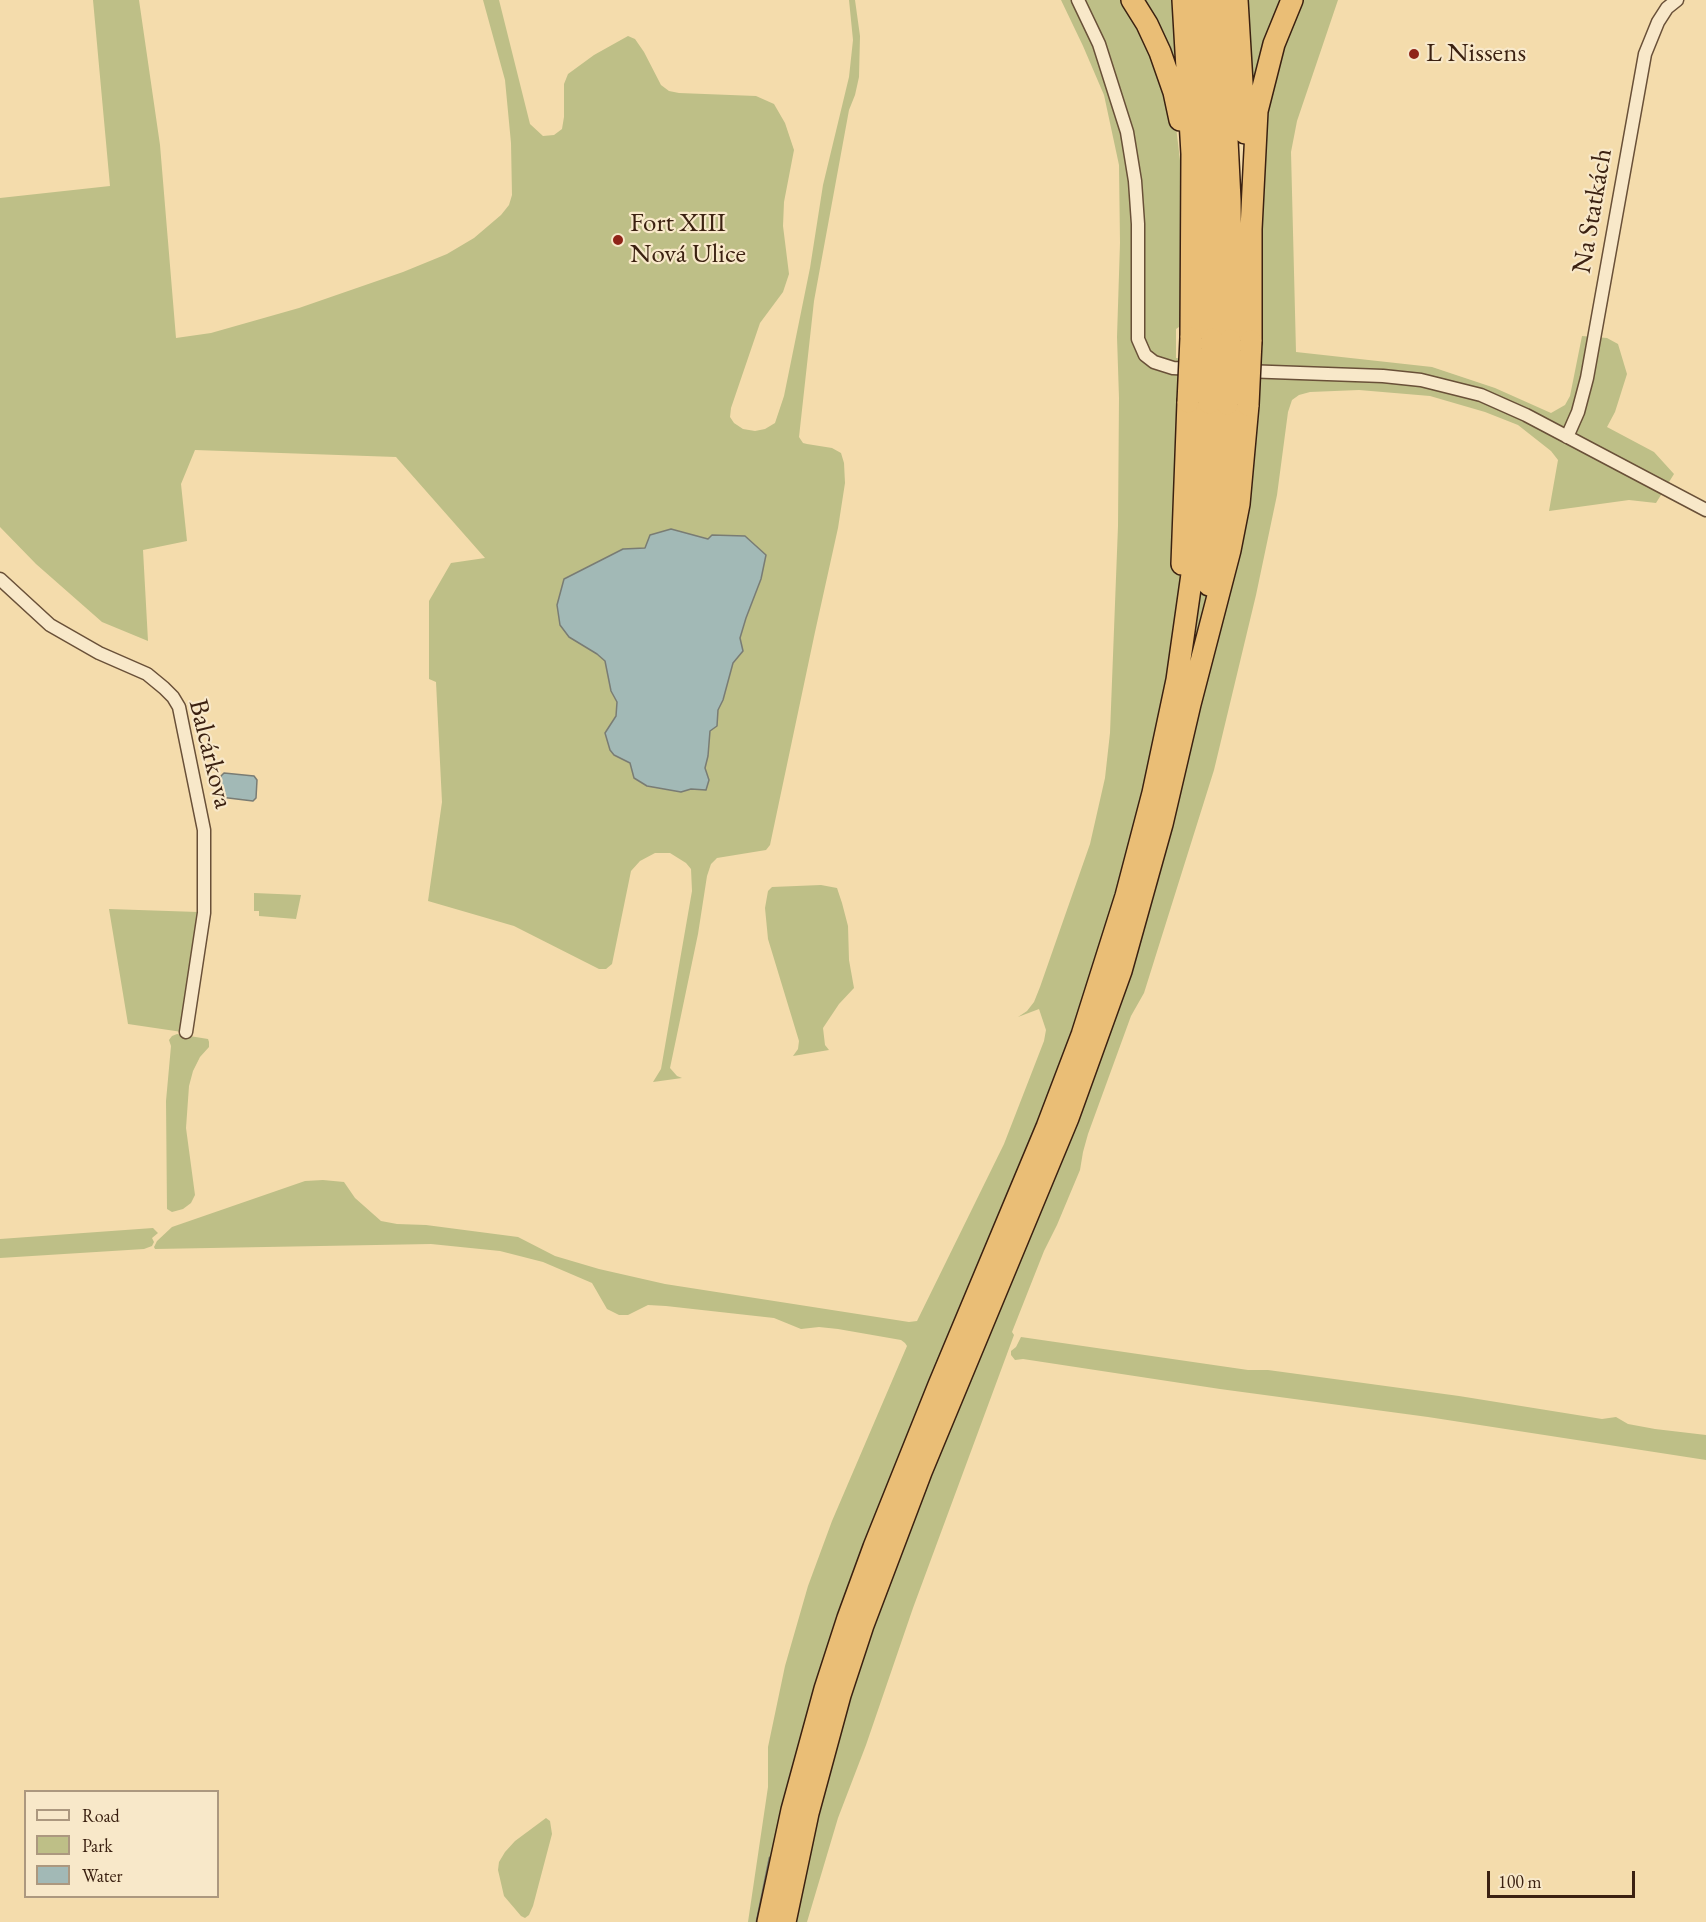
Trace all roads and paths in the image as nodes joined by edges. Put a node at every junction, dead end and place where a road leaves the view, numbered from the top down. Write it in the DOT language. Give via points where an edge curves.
graph roads {
  1 [pos="1078,0"];
  2 [pos="1132,0"];
  3 [pos="1183,0"];
  4 [pos="1202,0"];
  5 [pos="1220,0"];
  6 [pos="1237,0"];
  7 [pos="1292,0"];
  8 [pos="1677,0"];
  9 [pos="1251,229"];
  10 [pos="1191,237"];
  11 [pos="1211,339"];
  12 [pos="1218,404"];
  13 [pos="1568,437"];
  14 [pos="1706,510"];
  15 [pos="0,579"];
  16 [pos="186,1032"];
  17 [pos="768,1922"];
  18 [pos="785,1922"];
  1 -- 13 [label="street" via="1100,44 1127,132 1138,224 1137,327 1145,355 1173,368 1421,380 1494,401"];
  2 -- 10 [label="highway" via="1160,52 1176,99 1185,154"];
  3 -- 10 [label="highway" via="1192,154"];
  4 -- 11 [label="highway" via="1211,189"];
  5 -- 11 [label="highway" via="1230,200"];
  6 -- 9 [label="highway"];
  7 -- 9 [label="highway" via="1274,44 1257,111"];
  8 -- 13 [label="street, Na Statkách" via="1658,22 1645,54 1587,378"];
  9 -- 12 [label="highway, bridge" via="1251,341"];
  10 -- 11 [label="highway"];
  11 -- 12 [label="highway, bridge"];
  12 -- 17 [label="highway" via="1177,680 1140,844 1107,961 1047,1127 939,1384 848,1618 792,1810"];
  12 -- 18 [label="highway" via="1219,515 1203,629 1175,774 1140,908 1099,1034 863,1625 810,1803"];
  13 -- 14 [label="street"];
  15 -- 16 [label="street, Balcárkova" via="50,625 147,674 179,707 204,830 204,912"];
}
